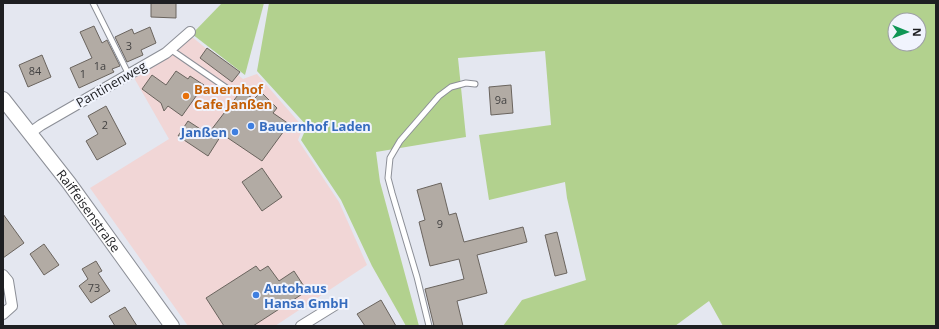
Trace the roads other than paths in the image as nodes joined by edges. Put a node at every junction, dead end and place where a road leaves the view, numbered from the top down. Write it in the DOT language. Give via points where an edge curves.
graph roads {
  1 [pos="92,3"];
  2 [pos="190,32"];
  3 [pos="170,49"];
  4 [pos="129,75"];
  5 [pos="475,84"];
  6 [pos="228,89"];
  7 [pos="3,99"];
  8 [pos="30,133"];
  9 [pos="3,275"];
  10 [pos="335,305"];
  11 [pos="3,314"];
  12 [pos="172,326"];
  13 [pos="301,326"];
  14 [pos="430,326"];
  1 -- 4 [label="lane"];
  2 -- 3 [label="street, Pantinenweg"];
  3 -- 4 [label="street, Pantinenweg"];
  3 -- 6 [label="lane"];
  4 -- 8 [label="street, Pantinenweg"];
  5 -- 14 [label="lane" via="466,83 451,87 439,96 400,141 390,158 388,178"];
  7 -- 8 [label="street, Raiffeisenstraße"];
  8 -- 12 [label="street, Raiffeisenstraße"];
  9 -- 11 [label="street" via="8,281 12,306"];
  10 -- 13 [label="street"];
}
